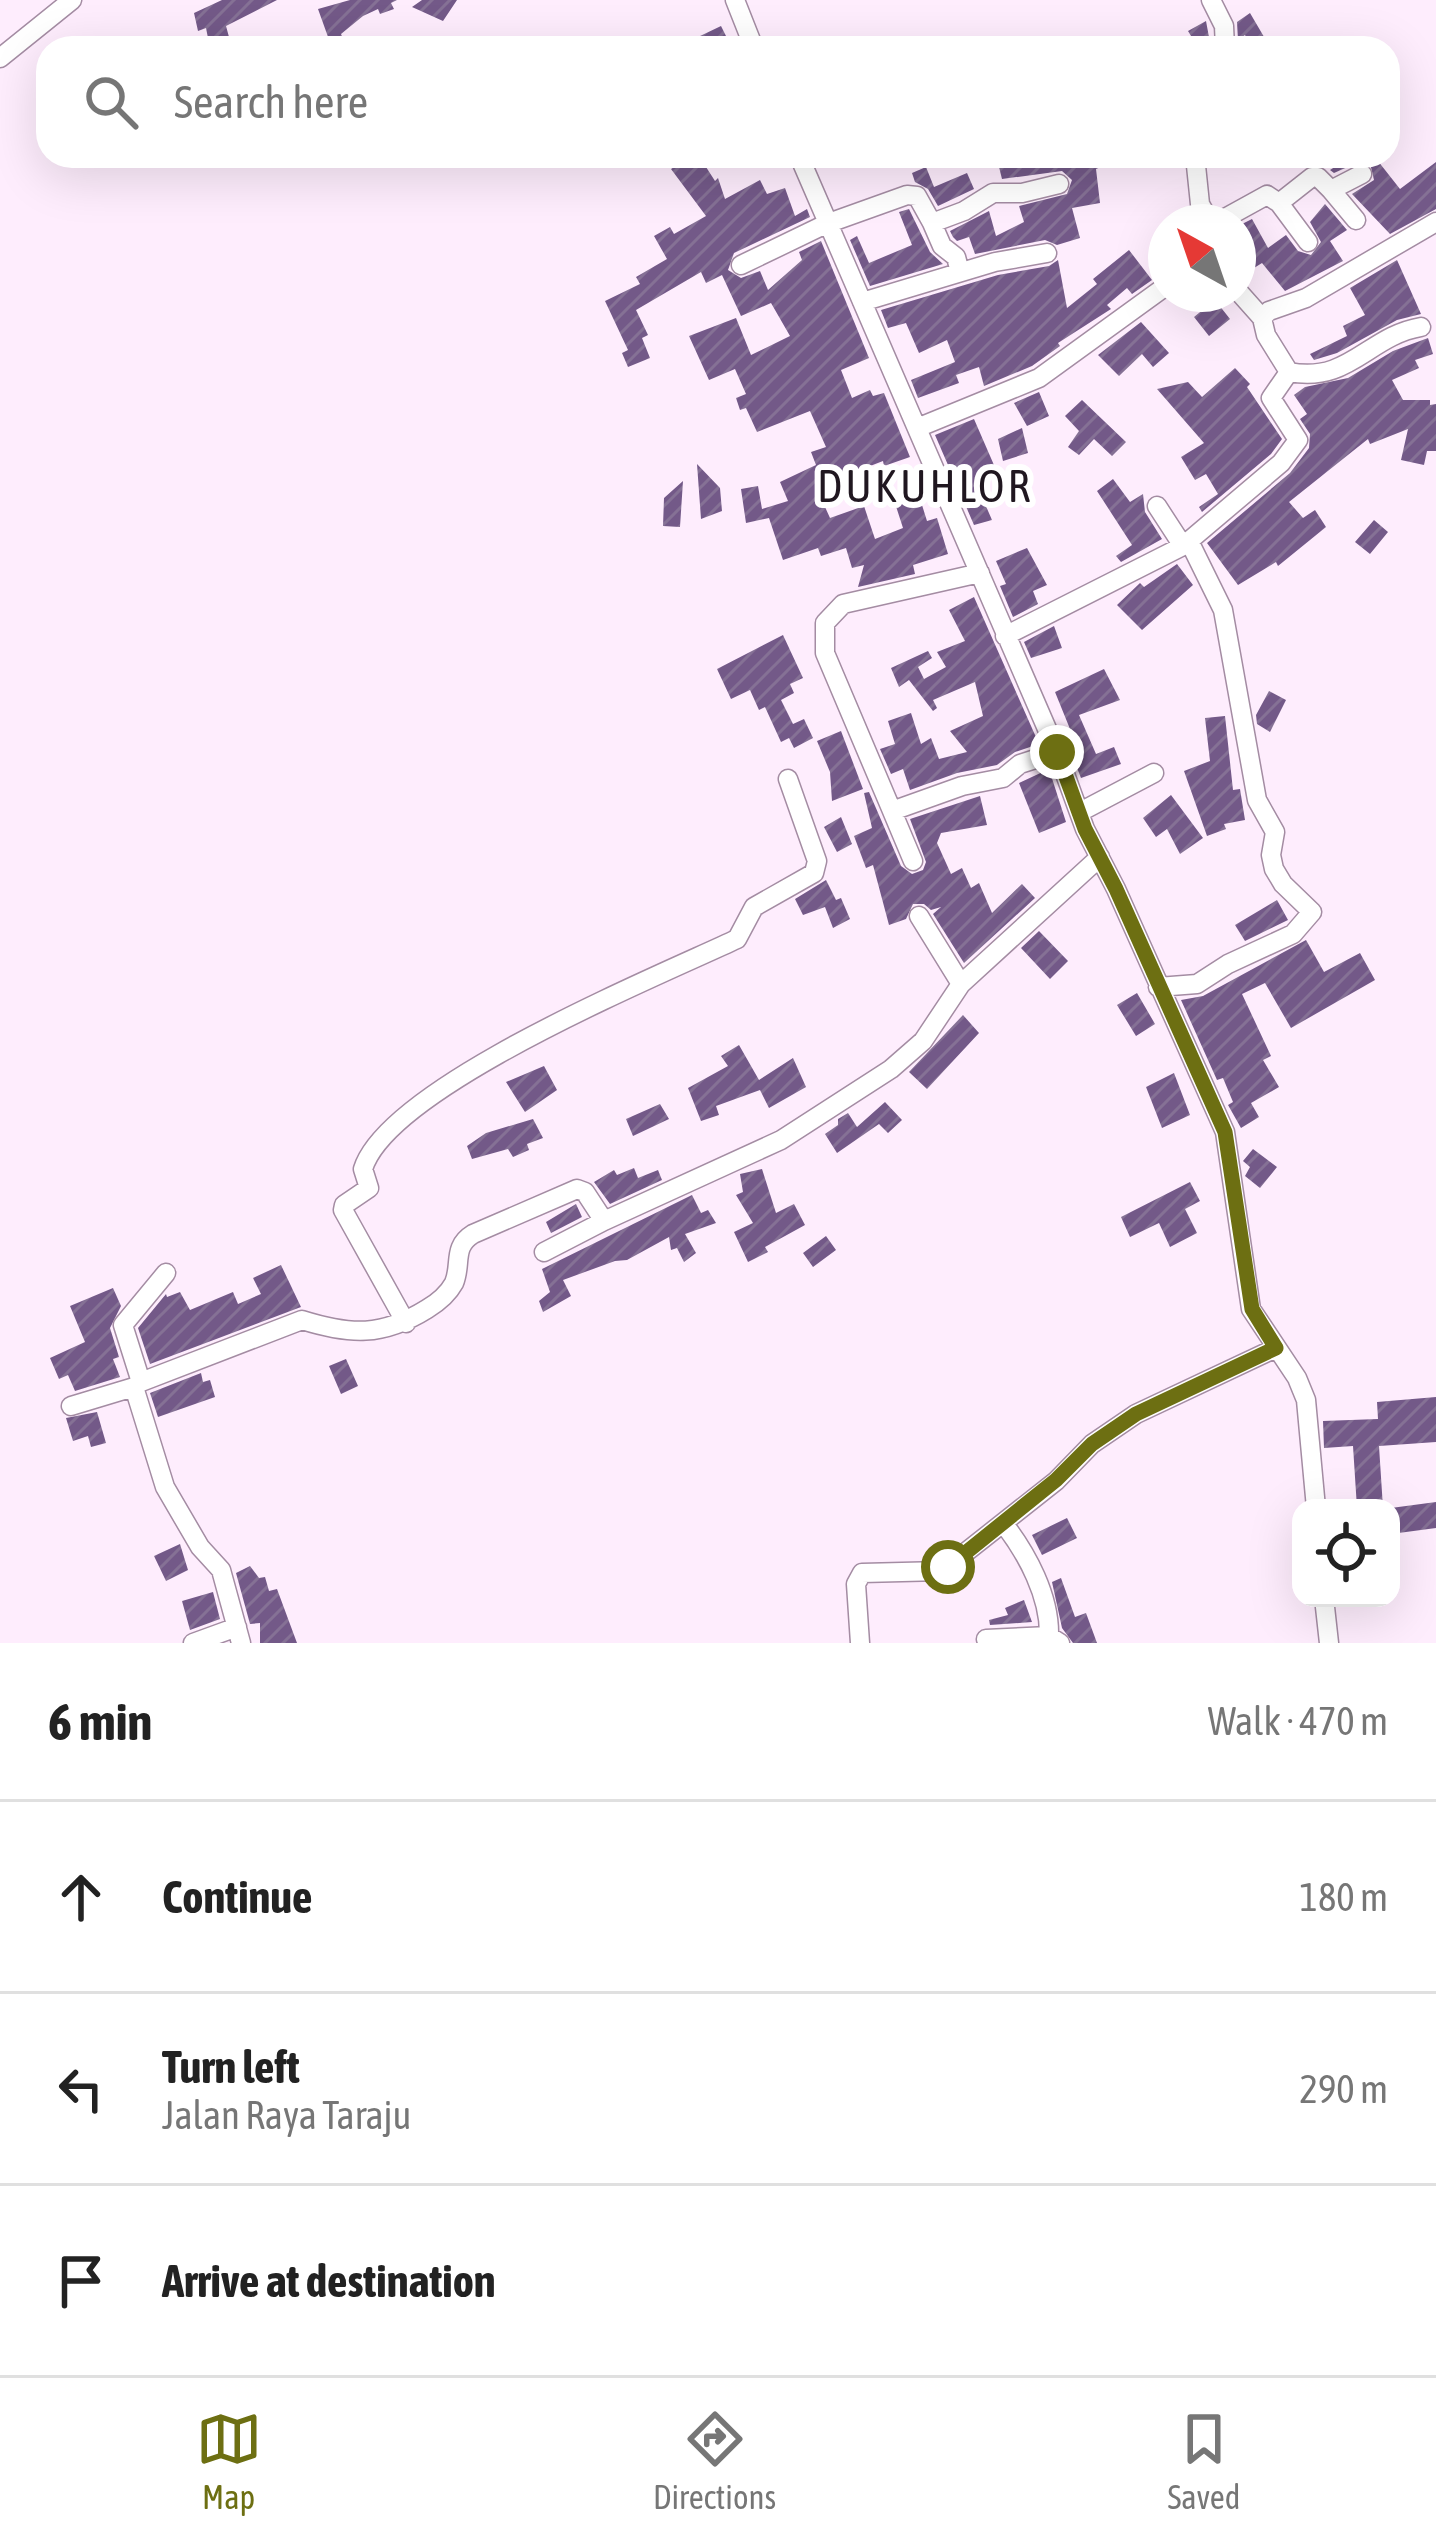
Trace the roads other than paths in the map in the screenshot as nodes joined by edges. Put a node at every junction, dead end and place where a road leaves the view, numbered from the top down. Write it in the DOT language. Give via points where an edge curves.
graph roads {
  1 [pos="72,0"];
  2 [pos="735,0"];
  3 [pos="1211,0"];
  4 [pos="749,36"];
  5 [pos="1224,36"];
  6 [pos="0,58"];
  7 [pos="804,168"];
  8 [pos="1196,168"];
  9 [pos="1362,174"];
  10 [pos="1058,184"];
  11 [pos="1331,190"];
  12 [pos="1279,202"];
  13 [pos="1200,204"];
  14 [pos="1249,204"];
  15 [pos="1356,220"];
  16 [pos="1436,222"];
  17 [pos="932,223"];
  18 [pos="826,224"];
  19 [pos="1308,242"];
  20 [pos="1047,253"];
  21 [pos="741,266"];
  22 [pos="960,272"];
  23 [pos="1148,299"];
  24 [pos="862,302"];
  25 [pos="1256,311"];
  26 [pos="1262,318"];
  27 [pos="1420,327"];
  28 [pos="1289,372"];
  29 [pos="917,428"];
  30 [pos="1157,506"];
  31 [pos="1186,543"];
  32 [pos="980,573"];
  33 [pos="1005,636"];
  34 [pos="1057,752"];
  35 [pos="1154,773"];
  36 [pos="788,779"];
  37 [pos="892,811"];
  38 [pos="1080,812"];
  39 [pos="1100,857"];
  40 [pos="913,860"];
  41 [pos="919,916"];
  42 [pos="961,984"];
  43 [pos="1158,987"];
  44 [pos="604,1221"];
  45 [pos="544,1252"];
  46 [pos="166,1273"];
  47 [pos="406,1322"];
  48 [pos="1276,1348"];
  49 [pos="137,1384"];
  50 [pos="71,1406"];
  51 [pos="1315,1499"];
  52 [pos="1004,1524"];
  53 [pos="1325,1607"];
  54 [pos="239,1635"];
  55 [pos="986,1639"];
  56 [pos="1054,1639"];
  57 [pos="194,1643"];
  58 [pos="860,1643"];
  59 [pos="1329,1643"];
  1 -- 6 [label="street"];
  2 -- 4 [label="street"];
  3 -- 5 [label="street"];
  7 -- 18 [label="street"];
  8 -- 13 [label="street"];
  9 -- 11 [label="street"];
  10 -- 17 [label="street" via="993,193"];
  11 -- 12 [label="street" via="1312,177"];
  11 -- 15 [label="street"];
  12 -- 14 [label="street" via="1267,195"];
  12 -- 19 [label="street"];
  16 -- 26 [label="street"];
  17 -- 18 [label="street" via="913,194"];
  17 -- 22 [label="street"];
  18 -- 21 [label="street"];
  18 -- 24 [label="street"];
  20 -- 22 [label="street"];
  22 -- 24 [label="street"];
  23 -- 29 [label="street" via="1039,378"];
  24 -- 29 [label="street"];
  25 -- 26 [label="street"];
  26 -- 28 [label="street"];
  27 -- 28 [label="street" via="1330,373"];
  28 -- 31 [label="street" via="1271,398 1296,432 1295,448"];
  29 -- 32 [label="street"];
  30 -- 31 [label="street"];
  31 -- 33 [label="street"];
  31 -- 43 [label="street" via="1222,610 1257,800 1275,832 1274,868 1312,912 1293,934 1197,984"];
  32 -- 33 [label="street"];
  32 -- 37 [label="street" via="843,604 825,623 825,653"];
  33 -- 34 [label="street"];
  34 -- 37 [label="street" via="1004,778"];
  34 -- 38 [label="street"];
  35 -- 38 [label="street"];
  36 -- 47 [label="street" via="817,861 814,873 754,908 737,939 486,1059 376,1145 363,1169 369,1188 343,1210"];
  37 -- 40 [label="street"];
  38 -- 39 [label="street"];
  39 -- 42 [label="street"];
  39 -- 43 [label="street"];
  41 -- 42 [label="street"];
  42 -- 44 [label="street" via="923,1041 863,1088 781,1140"];
  43 -- 48 [label="street" via="1225,1132 1252,1309"];
  44 -- 45 [label="street"];
  44 -- 47 [label="street" via="577,1189 473,1234 460,1244 452,1288"];
  46 -- 49 [label="street" via="123,1325"];
  47 -- 49 [label="street" via="362,1332 302,1319"];
  48 -- 51 [label="street" via="1306,1400"];
  48 -- 52 [label="street" via="1136,1414"];
  49 -- 50 [label="street"];
  49 -- 54 [label="street" via="165,1487 221,1570"];
  52 -- 56 [label="street" via="1025,1554"];
  52 -- 58 [label="street" via="942,1571 862,1573"];
  53 -- 59 [label="street"];
  54 -- 57 [label="street"];
  55 -- 56 [label="street"];
}
